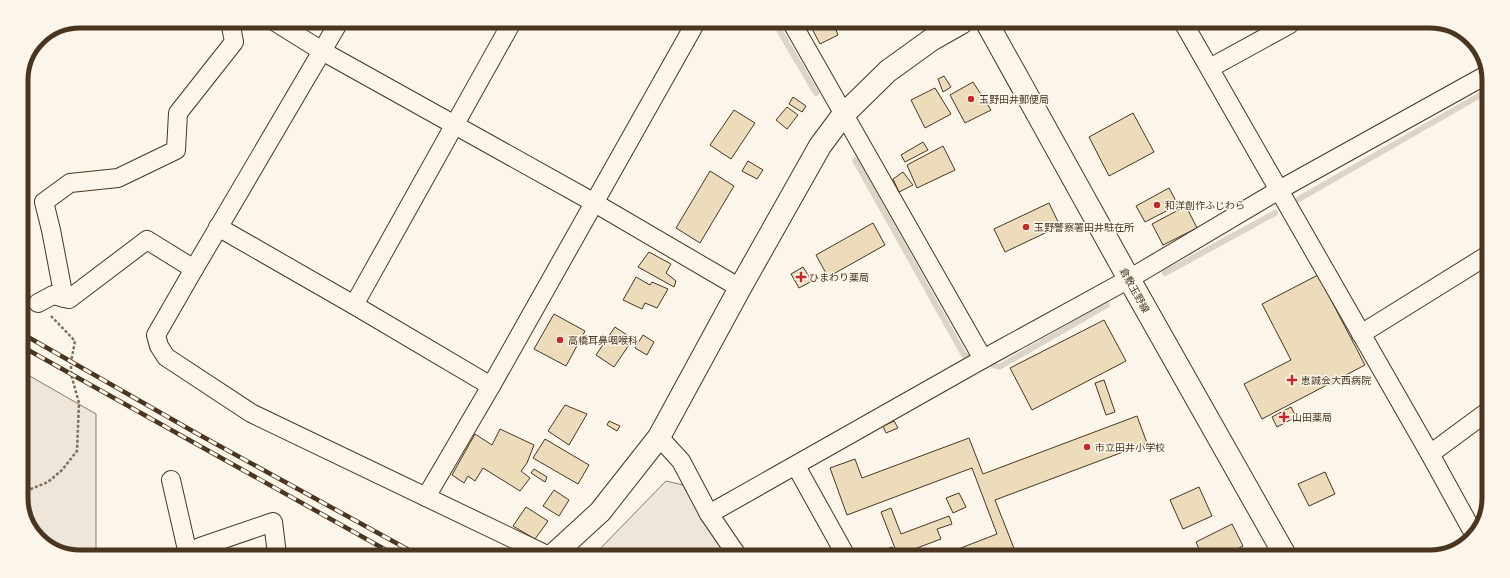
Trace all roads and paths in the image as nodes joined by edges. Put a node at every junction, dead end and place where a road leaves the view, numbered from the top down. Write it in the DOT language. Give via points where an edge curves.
graph roads {
  1 [pos="231,28"];
  2 [pos="284,28"];
  3 [pos="335,28"];
  4 [pos="509,28"];
  5 [pos="693,28"];
  6 [pos="795,28"];
  7 [pos="952,28"];
  8 [pos="990,28"];
  9 [pos="1186,28"];
  10 [pos="1283,28"];
  11 [pos="322,51"];
  12 [pos="1210,68"];
  13 [pos="1482,77"];
  14 [pos="844,115"];
  15 [pos="454,124"];
  16 [pos="1279,190"];
  17 [pos="593,202"];
  18 [pos="218,227"];
  19 [pos="1482,259"];
  20 [pos="194,269"];
  21 [pos="1129,279"];
  22 [pos="740,288"];
  23 [pos="64,298"];
  24 [pos="38,302"];
  25 [pos="354,305"];
  26 [pos="1361,334"];
  27 [pos="980,358"];
  28 [pos="491,386"];
  29 [pos="1482,415"];
  30 [pos="659,437"];
  31 [pos="1430,454"];
  32 [pos="796,466"];
  33 [pos="171,480"];
  34 [pos="28,491"];
  35 [pos="426,497"];
  36 [pos="709,514"];
  37 [pos="1471,529"];
  38 [pos="187,550"];
  39 [pos="197,550"];
  40 [pos="276,550"];
  41 [pos="537,550"];
  42 [pos="558,550"];
  43 [pos="734,550"];
  44 [pos="843,550"];
  45 [pos="1282,550"];
  1 -- 23 [label="street" via="234,42 178,113 176,150 118,178 70,182 44,202"];
  2 -- 11 [label="street"];
  3 -- 11 [label="street"];
  4 -- 15 [label="street"];
  5 -- 17 [label="street"];
  6 -- 14 [label="street"];
  7 -- 14 [label="street" via="931,40 888,72"];
  8 -- 21 [label="street, 倉敷玉野線"];
  9 -- 12 [label="street"];
  10 -- 12 [label="street"];
  11 -- 15 [label="street"];
  11 -- 18 [label="street"];
  12 -- 16 [label="street"];
  13 -- 16 [label="street"];
  14 -- 22 [label="street" via="820,146"];
  14 -- 27 [label="street"];
  15 -- 17 [label="street"];
  15 -- 25 [label="street"];
  16 -- 21 [label="street"];
  16 -- 26 [label="street"];
  17 -- 22 [label="street"];
  17 -- 28 [label="street"];
  18 -- 20 [label="street"];
  18 -- 25 [label="street"];
  19 -- 26 [label="street"];
  20 -- 23 [label="street" via="147,240 68,299"];
  20 -- 35 [label="street" via="156,335 166,357 250,412"];
  21 -- 27 [label="street"];
  21 -- 45 [label="street, 倉敷玉野線"];
  22 -- 30 [label="street"];
  23 -- 24 [label="street" via="53,295"];
  24 -- 34 [label="path" via="75,341 71,374 79,403 78,451 48,482"];
  25 -- 28 [label="street"];
  26 -- 31 [label="street"];
  27 -- 32 [label="street"];
  28 -- 35 [label="street"];
  29 -- 31 [label="street"];
  30 -- 36 [label="street" via="681,461"];
  30 -- 42 [label="street" via="600,512"];
  31 -- 37 [label="street"];
  32 -- 36 [label="street"];
  32 -- 44 [label="street"];
  33 -- 38 [label="street"];
  35 -- 41 [label="street"];
  36 -- 43 [label="street"];
  39 -- 40 [label="street" via="273,522"];
}
